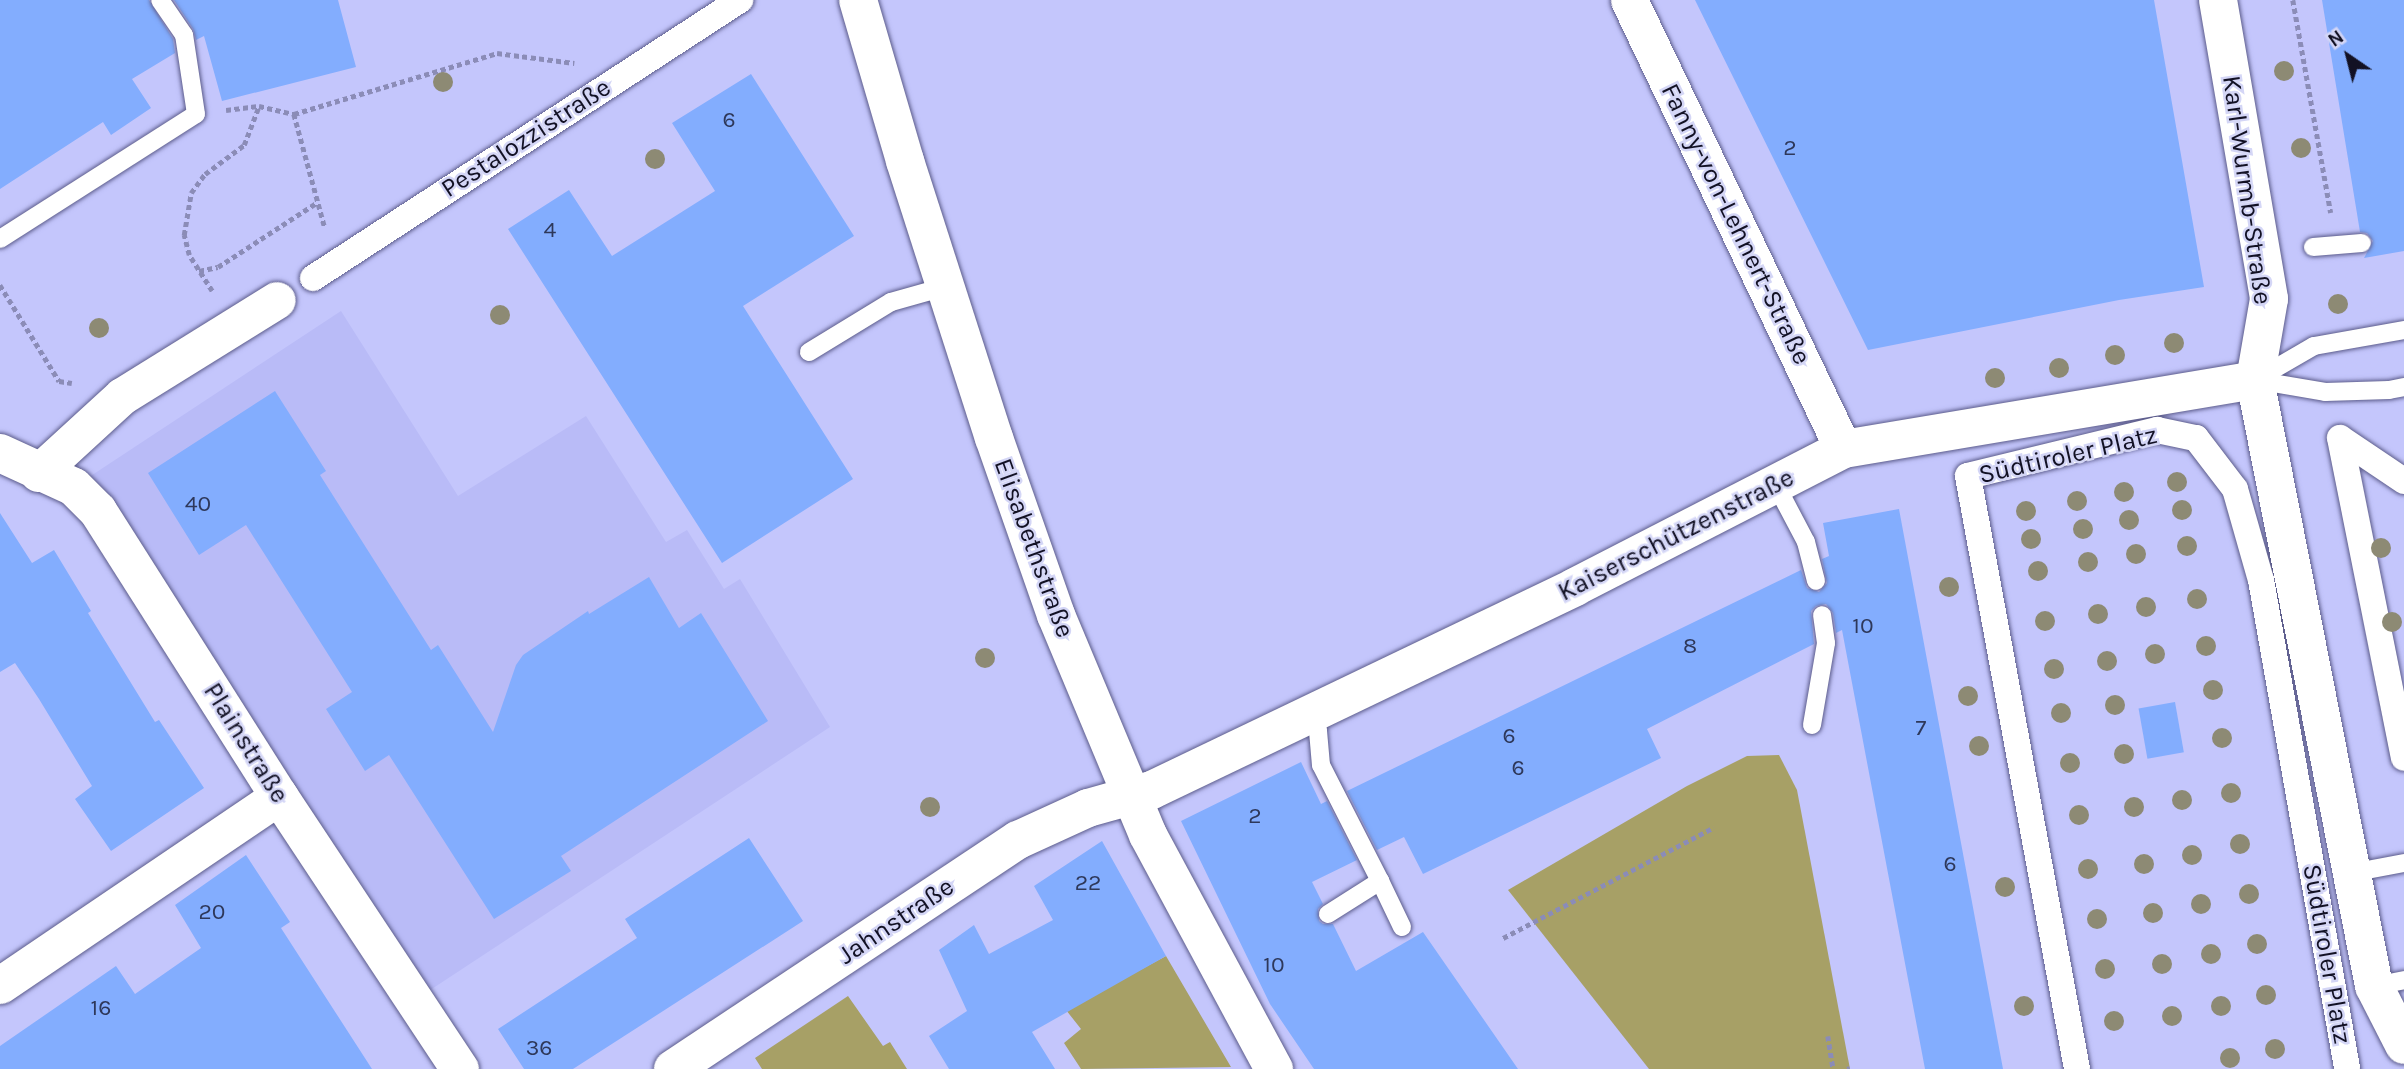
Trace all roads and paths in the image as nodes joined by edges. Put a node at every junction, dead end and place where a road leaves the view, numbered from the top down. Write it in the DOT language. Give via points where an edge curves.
graph roads {
  1 [pos="160,0"];
  2 [pos="740,0"];
  3 [pos="858,0"];
  4 [pos="1629,0"];
  5 [pos="2218,0"];
  6 [pos="2293,0"];
  7 [pos="629,71"];
  8 [pos="294,114"];
  9 [pos="316,203"];
  10 [pos="0,239"];
  11 [pos="2362,243"];
  12 [pos="2313,247"];
  13 [pos="337,262"];
  14 [pos="198,270"];
  15 [pos="313,278"];
  16 [pos="0,285"];
  17 [pos="948,286"];
  18 [pos="277,300"];
  19 [pos="237,326"];
  20 [pos="2404,330"];
  21 [pos="809,352"];
  22 [pos="2255,380"];
  23 [pos="83,385"];
  24 [pos="2404,387"];
  25 [pos="1843,449"];
  26 [pos="0,453"];
  27 [pos="37,473"];
  28 [pos="2404,481"];
  29 [pos="1776,485"];
  30 [pos="1816,580"];
  31 [pos="1822,615"];
  32 [pos="1310,715"];
  33 [pos="1812,725"];
  34 [pos="2404,758"];
  35 [pos="1131,795"];
  36 [pos="279,796"];
  37 [pos="1714,827"];
  38 [pos="2404,863"];
  39 [pos="2351,873"];
  40 [pos="1380,881"];
  41 [pos="1328,914"];
  42 [pos="1402,927"];
  43 [pos="1503,938"];
  44 [pos="2389,983"];
  45 [pos="0,985"];
  46 [pos="1828,1036"];
  47 [pos="2404,1045"];
  48 [pos="460,1069"];
  49 [pos="673,1069"];
  50 [pos="1274,1069"];
  51 [pos="1833,1069"];
  52 [pos="2077,1069"];
  53 [pos="2347,1069"];
  1 -- 10 [label="lane" via="184,35 196,114"];
  2 -- 7 [label="street, Pestalozzistraße"];
  3 -- 17 [label="street, Elisabethstraße"];
  4 -- 25 [label="street, Fanny-von-Lehnert-Straße"];
  5 -- 22 [label="street, Karl-Wurmb-Straße" via="2269,299"];
  6 -- 12 [label="path" via="2331,214"];
  7 -- 8 [label="path" via="497,53"];
  7 -- 13 [label="street, Pestalozzistraße"];
  8 -- 9 [label="path"];
  8 -- 14 [label="path" via="259,106 244,145 205,174 191,193 184,235"];
  9 -- 13 [label="path"];
  9 -- 14 [label="path" via="218,267"];
  11 -- 12 [label="lane"];
  13 -- 15 [label="street, Pestalozzistraße"];
  14 -- 19 [label="path"];
  16 -- 23 [label="path" via="59,380"];
  17 -- 21 [label="lane" via="891,302"];
  17 -- 35 [label="street, Elisabethstraße" via="984,368 994,438 1056,615"];
  18 -- 19 [label="street"];
  19 -- 27 [label="street" via="122,396"];
  20 -- 22 [label="lane" via="2314,346"];
  22 -- 24 [label="lane" via="2325,392"];
  22 -- 25 [label="street, Kaiserschützenstraße"];
  22 -- 39 [label="street, Südtiroler Platz"];
  25 -- 29 [label="street, Kaiserschützenstraße"];
  26 -- 27 [label="street, Plainstraße"];
  27 -- 36 [label="street, Plainstraße" via="74,487 98,510"];
  28 -- 34 [label="street" via="2340,438"];
  29 -- 30 [label="lane" via="1806,542"];
  29 -- 32 [label="street, Kaiserschützenstraße"];
  31 -- 33 [label="lane" via="1826,643"];
  32 -- 35 [label="street, Kaiserschützenstraße" via="1152,790"];
  32 -- 40 [label="lane" via="1318,732 1321,765"];
  35 -- 49 [label="street, Jahnstraße" via="1088,808 1018,840"];
  35 -- 50 [label="street, Elisabethstraße"];
  36 -- 45 [label="street"];
  36 -- 48 [label="street, Plainstraße"];
  37 -- 43 [label="path"];
  38 -- 39 [label="lane"];
  39 -- 44 [label="street, Südtiroler Platz"];
  40 -- 41 [label="lane"];
  40 -- 42 [label="lane"];
  44 -- 47 [label="street, Südtiroler Platz"];
  46 -- 51 [label="path"];
  52 -- 53 [label="street, Südtiroler Platz" via="1968,476 2157,430 2196,438 2235,489 2261,580"];
}
